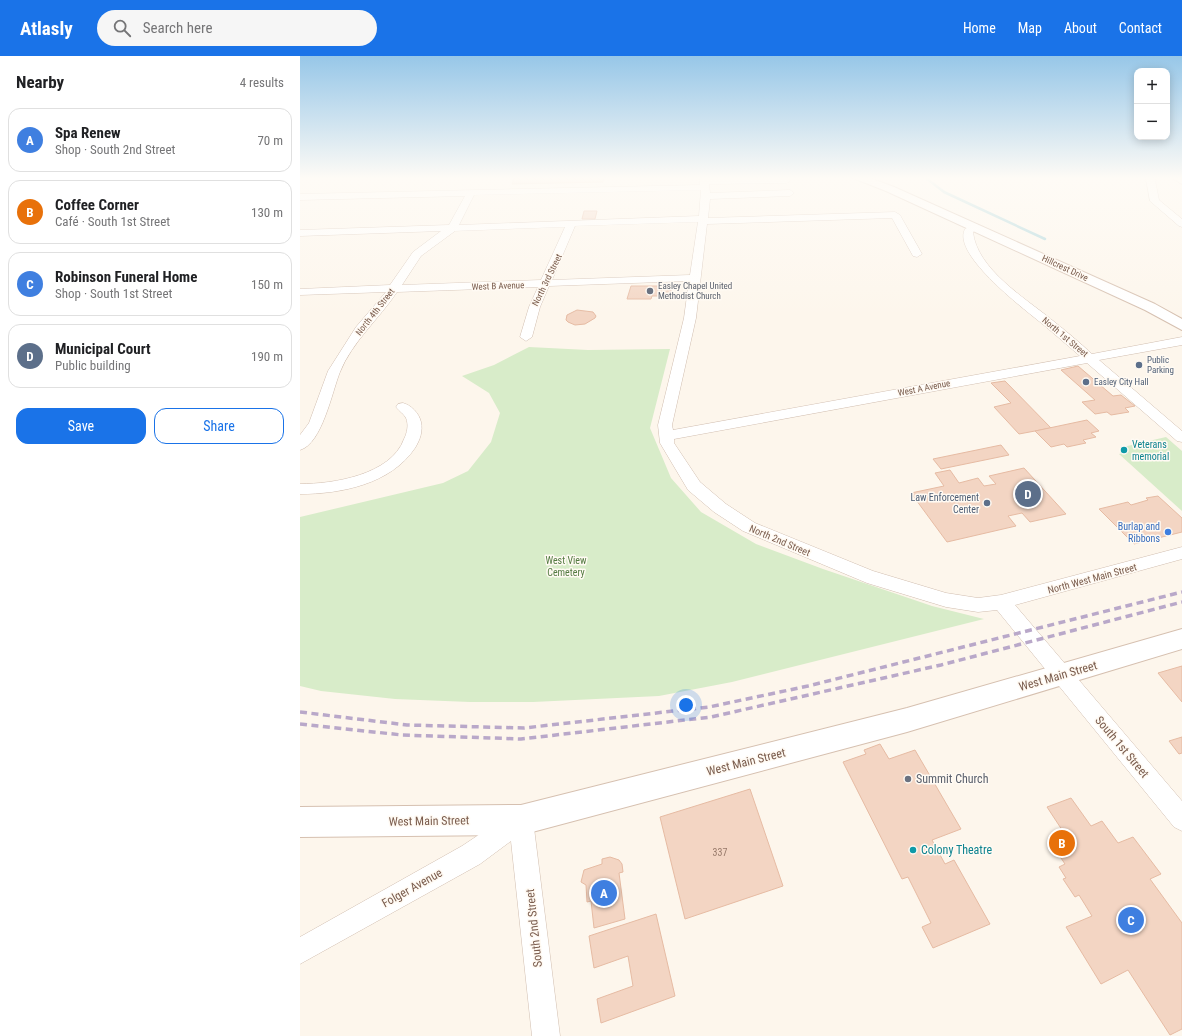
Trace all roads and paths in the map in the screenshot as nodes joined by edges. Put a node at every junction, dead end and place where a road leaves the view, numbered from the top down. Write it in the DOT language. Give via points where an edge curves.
graph roads {
  1 [pos="570,223"];
  2 [pos="454,224"];
  3 [pos="553,224"];
  4 [pos="702,224"];
  5 [pos="900,224"];
  6 [pos="967,224"];
  7 [pos="974,227"];
  8 [pos="452,228"];
  9 [pos="300,233"];
  10 [pos="917,254"];
  11 [pos="695,278"];
  12 [pos="546,284"];
  13 [pos="393,289"];
  14 [pos="300,292"];
  15 [pos="1182,324"];
  16 [pos="526,337"];
  17 [pos="1182,341"];
  18 [pos="1090,357"];
  19 [pos="403,407"];
  20 [pos="1176,427"];
  21 [pos="666,436"];
  22 [pos="1182,438"];
  23 [pos="300,445"];
  24 [pos="300,489"];
  25 [pos="1182,553"];
  26 [pos="1001,602"];
  27 [pos="1182,639"];
  28 [pos="1061,674"];
  29 [pos="1182,819"];
  30 [pos="522,820"];
  31 [pos="300,822"];
  32 [pos="300,951"];
  33 [pos="546,1036"];
  1 -- 12 [label="street, North 3rd Street" via="566,242"];
  2 -- 8 [label="street, North 4th Street"];
  3 -- 8 [label="street"];
  4 -- 11 [label="street, North 2nd Street"];
  5 -- 10 [label="street"];
  6 -- 7 [label="main road, Hillcrest Drive"];
  7 -- 15 [label="main road, Hillcrest Drive"];
  7 -- 18 [label="street, North 1st Street" via="968,231 968,236 980,261 989,272 1006,289"];
  8 -- 9 [label="street"];
  8 -- 13 [label="street, North 4th Street" via="418,254"];
  11 -- 12 [label="street, West B Avenue"];
  11 -- 21 [label="street, North 2nd Street" via="690,318 665,425"];
  12 -- 13 [label="street, West B Avenue"];
  12 -- 16 [label="street, North 3rd Street" via="535,304"];
  13 -- 14 [label="street, West B Avenue"];
  13 -- 23 [label="street, North 4th Street" via="360,330 334,371 316,424"];
  17 -- 18 [label="street, West A Avenue"];
  18 -- 20 [label="street, North 1st Street"];
  18 -- 21 [label="street, West A Avenue"];
  19 -- 24 [label="street" via="413,417 415,428 412,441 404,454 392,465 368,477 345,484"];
  20 -- 22 [label="street, North 1st Street"];
  21 -- 26 [label="street, North 2nd Street" via="667,443 694,486 720,508 749,527 867,576 946,600 978,605"];
  25 -- 26 [label="street, North West Main Street"];
  26 -- 28 [label="street"];
  27 -- 28 [label="main road, West Main Street"];
  28 -- 29 [label="street, South 1st Street"];
  28 -- 30 [label="main road, West Main Street" via="907,720"];
  30 -- 31 [label="main road, West Main Street"];
  30 -- 32 [label="street, Folger Avenue" via="471,855"];
  30 -- 33 [label="street, South 2nd Street"];
}
